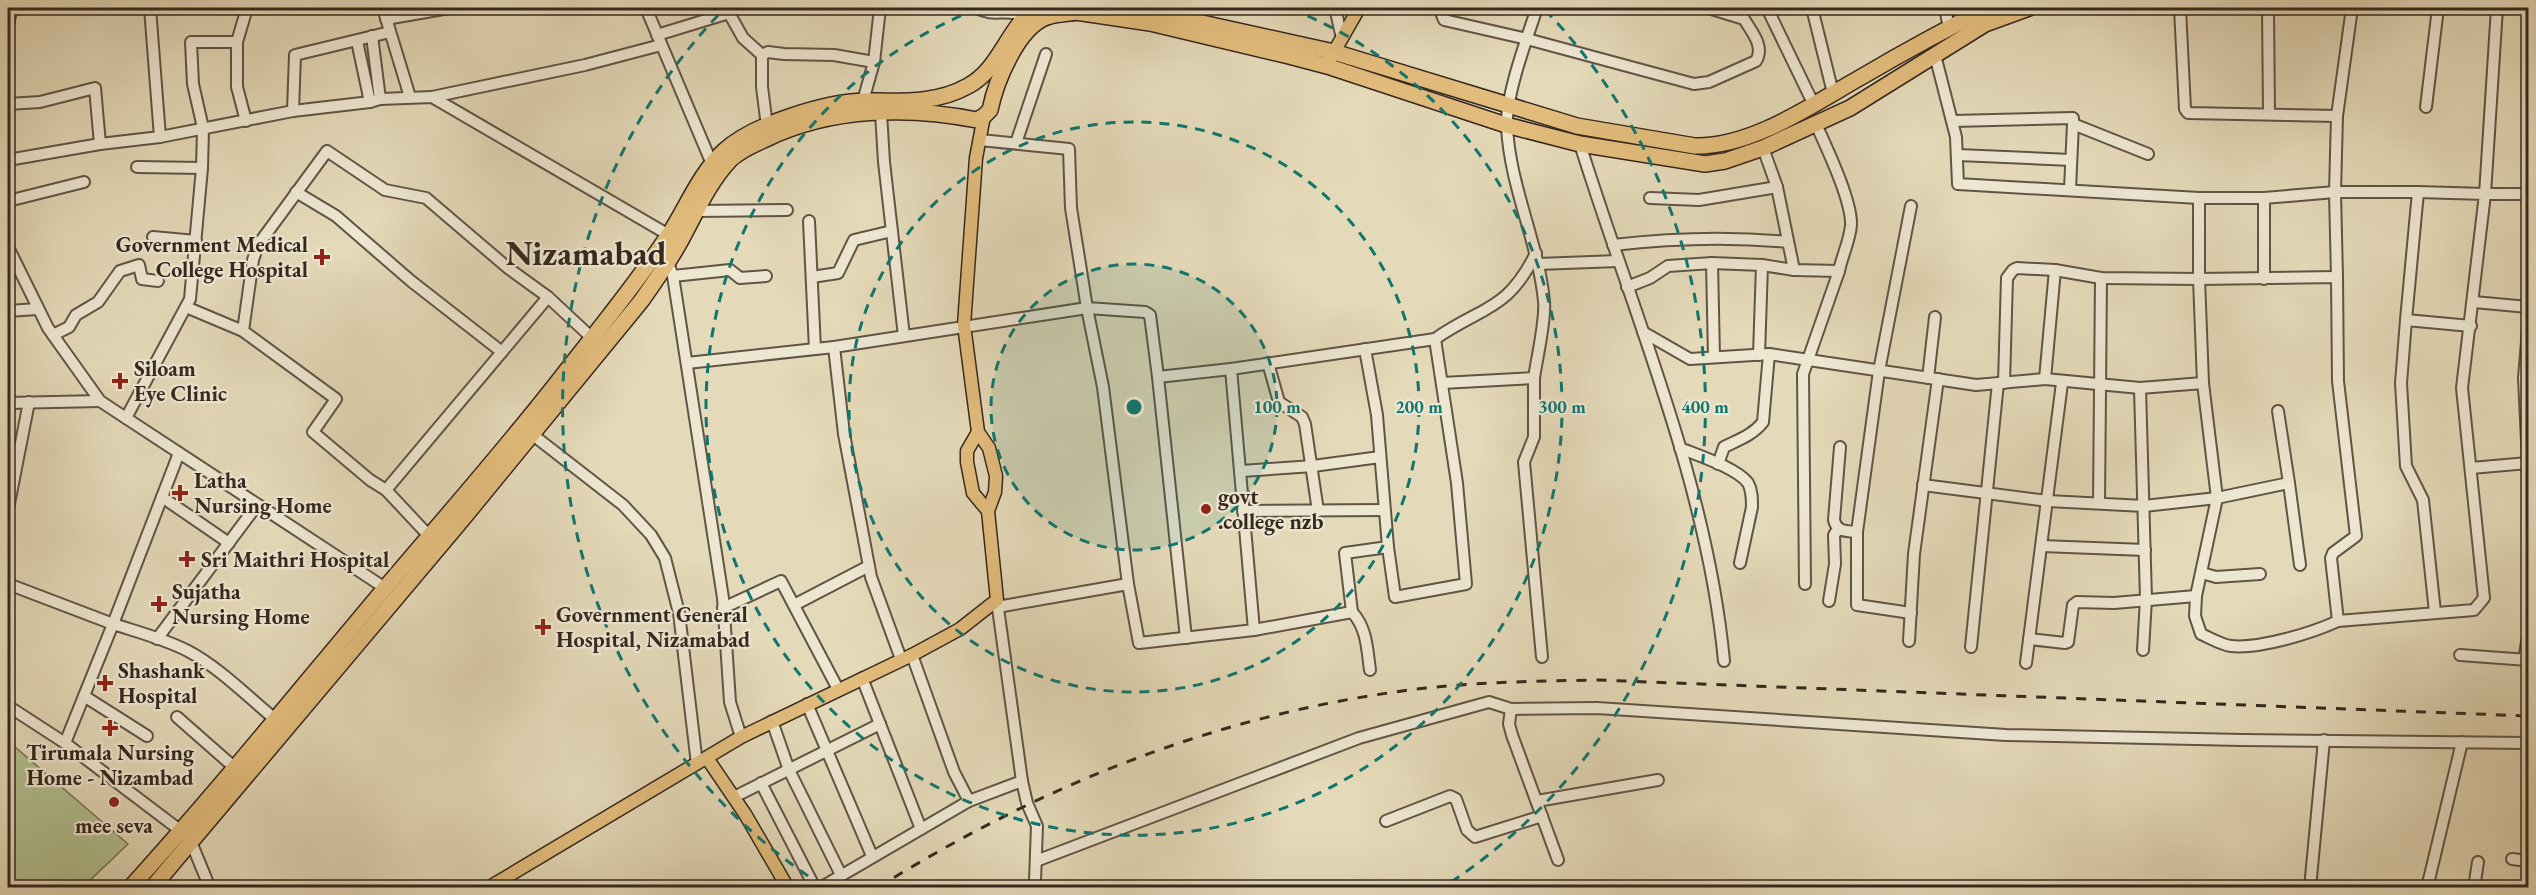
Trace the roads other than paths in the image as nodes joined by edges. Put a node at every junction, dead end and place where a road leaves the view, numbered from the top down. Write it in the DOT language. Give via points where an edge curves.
graph roads {
  1 [pos="150,8"];
  2 [pos="247,8"];
  3 [pos="383,8"];
  4 [pos="449,8"];
  5 [pos="646,8"];
  6 [pos="880,8"];
  7 [pos="977,8"];
  8 [pos="1134,8"];
  9 [pos="1335,8"];
  10 [pos="1359,8"];
  11 [pos="1446,8"];
  12 [pos="1537,8"];
  13 [pos="1708,8"];
  14 [pos="1767,8"];
  15 [pos="1816,8"];
  16 [pos="1945,8"];
  17 [pos="1988,8"];
  18 [pos="2029,8"];
  19 [pos="2180,8"];
  20 [pos="2268,8"];
  21 [pos="2352,8"];
  22 [pos="2438,8"];
  23 [pos="2498,8"];
  24 [pos="1075,10"];
  25 [pos="1031,15"];
  26 [pos="386,19"];
  27 [pos="1949,28"];
  28 [pos="390,32"];
  29 [pos="372,36"];
  30 [pos="1342,38"];
  31 [pos="1527,39"];
  32 [pos="659,40"];
  33 [pos="357,41"];
  34 [pos="237,42"];
  35 [pos="1046,54"];
  36 [pos="1935,54"];
  37 [pos="762,56"];
  38 [pos="1330,59"];
  39 [pos="874,62"];
  40 [pos="968,86"];
  41 [pos="1833,93"];
  42 [pos="410,97"];
  43 [pos="432,97"];
  44 [pos="375,101"];
  45 [pos="863,101"];
  46 [pos="991,102"];
  47 [pos="1813,103"];
  48 [pos="8,104"];
  49 [pos="1509,105"];
  50 [pos="2426,107"];
  51 [pos="293,111"];
  52 [pos="881,113"];
  53 [pos="2269,113"];
  54 [pos="984,116"];
  55 [pos="2337,116"];
  56 [pos="965,117"];
  57 [pos="246,121"];
  58 [pos="1953,122"];
  59 [pos="1815,124"];
  60 [pos="2073,124"];
  61 [pos="1506,125"];
  62 [pos="767,126"];
  63 [pos="203,128"];
  64 [pos="160,137"];
  65 [pos="980,140"];
  66 [pos="1016,143"];
  67 [pos="100,144"];
  68 [pos="1580,144"];
  69 [pos="1764,148"];
  70 [pos="2148,154"];
  71 [pos="1958,155"];
  72 [pos="8,160"];
  73 [pos="2071,160"];
  74 [pos="712,164"];
  75 [pos="137,167"];
  76 [pos="202,168"];
  77 [pos="84,182"];
  78 [pos="1777,188"];
  79 [pos="2070,189"];
  80 [pos="296,192"];
  81 [pos="2335,192"];
  82 [pos="2418,192"];
  83 [pos="2485,194"];
  84 [pos="2529,194"];
  85 [pos="1650,198"];
  86 [pos="2199,198"];
  87 [pos="2264,198"];
  88 [pos="8,201"];
  89 [pos="1911,206"];
  90 [pos="787,210"];
  91 [pos="697,211"];
  92 [pos="809,221"];
  93 [pos="892,231"];
  94 [pos="153,237"];
  95 [pos="196,240"];
  96 [pos="670,241"];
  97 [pos="1788,242"];
  98 [pos="1612,245"];
  99 [pos="8,247"];
  100 [pos="1537,258"];
  101 [pos="1618,261"];
  102 [pos="1712,263"];
  103 [pos="1762,265"];
  104 [pos="671,269"];
  105 [pos="1794,270"];
  106 [pos="2055,270"];
  107 [pos="1839,271"];
  108 [pos="766,276"];
  109 [pos="812,277"];
  110 [pos="2337,277"];
  111 [pos="2101,278"];
  112 [pos="2199,279"];
  113 [pos="2264,279"];
  114 [pos="158,281"];
  115 [pos="1627,287"];
  116 [pos="548,297"];
  117 [pos="2474,302"];
  118 [pos="186,307"];
  119 [pos="2529,307"];
  120 [pos="1087,308"];
  121 [pos="38,309"];
  122 [pos="8,311"];
  123 [pos="1935,317"];
  124 [pos="2406,320"];
  125 [pos="964,325"];
  126 [pos="2471,326"];
  127 [pos="2529,329"];
  128 [pos="243,332"];
  129 [pos="1643,332"];
  130 [pos="53,335"];
  131 [pos="904,336"];
  132 [pos="592,338"];
  133 [pos="1435,339"];
  134 [pos="834,347"];
  135 [pos="815,349"];
  136 [pos="1365,349"];
  137 [pos="502,352"];
  138 [pos="1764,354"];
  139 [pos="1714,357"];
  140 [pos="1807,359"];
  141 [pos="687,363"];
  142 [pos="1268,363"];
  143 [pos="1231,369"];
  144 [pos="1879,371"];
  145 [pos="1158,377"];
  146 [pos="1534,378"];
  147 [pos="1933,378"];
  148 [pos="2526,378"];
  149 [pos="2045,380"];
  150 [pos="2203,382"];
  151 [pos="1442,383"];
  152 [pos="2001,383"];
  153 [pos="2062,383"];
  154 [pos="2099,385"];
  155 [pos="2140,388"];
  156 [pos="100,401"];
  157 [pos="29,402"];
  158 [pos="8,403"];
  159 [pos="2278,411"];
  160 [pos="126,418"];
  161 [pos="978,432"];
  162 [pos="533,435"];
  163 [pos="1840,447"];
  164 [pos="1680,448"];
  165 [pos="179,453"];
  166 [pos="1380,457"];
  167 [pos="2528,463"];
  168 [pos="1718,464"];
  169 [pos="1312,466"];
  170 [pos="2471,468"];
  171 [pos="1242,471"];
  172 [pos="2529,473"];
  173 [pos="2289,483"];
  174 [pos="1923,485"];
  175 [pos="386,490"];
  176 [pos="1987,493"];
  177 [pos="162,497"];
  178 [pos="2217,498"];
  179 [pos="2048,501"];
  180 [pos="2099,503"];
  181 [pos="257,505"];
  182 [pos="2144,506"];
  183 [pos="8,508"];
  184 [pos="1243,510"];
  185 [pos="1384,510"];
  186 [pos="988,511"];
  187 [pos="1318,511"];
  188 [pos="1838,529"];
  189 [pos="1857,532"];
  190 [pos="430,537"];
  191 [pos="229,543"];
  192 [pos="2042,546"];
  193 [pos="1388,547"];
  194 [pos="2145,550"];
  195 [pos="1740,563"];
  196 [pos="2300,565"];
  197 [pos="869,566"];
  198 [pos="2202,573"];
  199 [pos="2260,574"];
  200 [pos="8,584"];
  201 [pos="1128,584"];
  202 [pos="1805,584"];
  203 [pos="385,588"];
  204 [pos="2196,597"];
  205 [pos="2146,599"];
  206 [pos="1830,601"];
  207 [pos="997,604"];
  208 [pos="794,605"];
  209 [pos="723,608"];
  210 [pos="1352,612"];
  211 [pos="2435,612"];
  212 [pos="1911,613"];
  213 [pos="2338,621"];
  214 [pos="113,624"];
  215 [pos="1254,630"];
  216 [pos="2529,636"];
  217 [pos="1186,638"];
  218 [pos="157,639"];
  219 [pos="2029,639"];
  220 [pos="1909,641"];
  221 [pos="1971,647"];
  222 [pos="2143,650"];
  223 [pos="2460,655"];
  224 [pos="906,657"];
  225 [pos="1542,657"];
  226 [pos="2526,660"];
  227 [pos="1724,661"];
  228 [pos="2026,663"];
  229 [pos="1370,670"];
  230 [pos="862,678"];
  231 [pos="838,689"];
  232 [pos="84,696"];
  233 [pos="807,704"];
  234 [pos="8,706"];
  235 [pos="1510,709"];
  236 [pos="177,717"];
  237 [pos="276,720"];
  238 [pos="771,721"];
  239 [pos="880,724"];
  240 [pos="147,736"];
  241 [pos="741,737"];
  242 [pos="2324,740"];
  243 [pos="2462,742"];
  244 [pos="65,743"];
  245 [pos="2529,743"];
  246 [pos="827,750"];
  247 [pos="702,761"];
  248 [pos="235,768"];
  249 [pos="789,770"];
  250 [pos="1658,780"];
  251 [pos="1022,781"];
  252 [pos="761,783"];
  253 [pos="734,797"];
  254 [pos="969,801"];
  255 [pos="1537,801"];
  256 [pos="1542,816"];
  257 [pos="1386,820"];
  258 [pos="921,829"];
  259 [pos="186,837"];
  260 [pos="872,856"];
  261 [pos="2512,859"];
  262 [pos="1558,860"];
  263 [pos="1036,861"];
  264 [pos="2529,861"];
  265 [pos="2478,862"];
  266 [pos="841,875"];
  267 [pos="130,888"];
  268 [pos="152,888"];
  269 [pos="210,888"];
  270 [pos="488,888"];
  271 [pos="788,888"];
  272 [pos="817,888"];
  273 [pos="1037,888"];
  274 [pos="2310,888"];
  275 [pos="2427,888"];
  276 [pos="2474,888"];
  1 -- 64 [label="street"];
  2 -- 34 [label="street"];
  3 -- 26 [label="street"];
  4 -- 26 [label="street"];
  5 -- 32 [label="street"];
  6 -- 39 [label="street"];
  7 -- 25 [label="street"];
  8 -- 38 [label="highway"];
  9 -- 30 [label="street"];
  10 -- 30 [label="main road"];
  11 -- 31 [label="street" via="1444,20"];
  12 -- 31 [label="street"];
  13 -- 31 [label="street" via="1744,19 1760,52 1756,61 1701,84"];
  14 -- 47 [label="street"];
  15 -- 41 [label="street"];
  16 -- 27 [label="street"];
  17 -- 27 [label="highway"];
  18 -- 36 [label="highway" via="1985,24"];
  19 -- 53 [label="street" via="2186,112"];
  20 -- 53 [label="street"];
  21 -- 55 [label="street"];
  22 -- 50 [label="street"];
  23 -- 83 [label="street"];
  24 -- 25 [label="highway"];
  24 -- 38 [label="highway"];
  25 -- 40 [label="highway" via="984,75"];
  25 -- 46 [label="highway"];
  26 -- 28 [label="street"];
  27 -- 41 [label="highway"];
  28 -- 29 [label="street"];
  28 -- 42 [label="street"];
  29 -- 33 [label="street"];
  29 -- 44 [label="street"];
  30 -- 38 [label="main road"];
  31 -- 49 [label="street"];
  32 -- 37 [label="street" via="729,13 743,38"];
  32 -- 43 [label="street" via="585,65"];
  32 -- 74 [label="street"];
  33 -- 44 [label="street"];
  33 -- 51 [label="street" via="295,55"];
  34 -- 57 [label="street" via="237,87"];
  34 -- 63 [label="street" via="191,42 193,84"];
  35 -- 66 [label="street"];
  36 -- 58 [label="street"];
  36 -- 59 [label="highway" via="1850,108"];
  37 -- 39 [label="street" via="768,52 834,55"];
  37 -- 62 [label="street"];
  38 -- 49 [label="highway"];
  38 -- 61 [label="highway"];
  39 -- 45 [label="street"];
  40 -- 45 [label="highway" via="924,100"];
  40 -- 46 [label="highway" via="984,88"];
  40 -- 56 [label="highway" via="957,99 957,107"];
  41 -- 47 [label="highway"];
  42 -- 43 [label="street"];
  42 -- 44 [label="street"];
  43 -- 96 [label="street"];
  44 -- 51 [label="street"];
  45 -- 62 [label="highway" via="809,110"];
  46 -- 54 [label="highway"];
  47 -- 49 [label="highway" via="1752,134 1710,146 1576,126"];
  48 -- 67 [label="street" via="40,102 95,88"];
  49 -- 61 [label="street"];
  51 -- 57 [label="street"];
  52 -- 56 [label="highway"];
  52 -- 91 [label="highway" via="844,114 817,120 741,151 718,174"];
  52 -- 93 [label="street"];
  53 -- 55 [label="street"];
  54 -- 56 [label="highway" via="976,120"];
  54 -- 65 [label="main road"];
  55 -- 81 [label="street"];
  57 -- 63 [label="street"];
  58 -- 60 [label="street" via="2073,118"];
  58 -- 71 [label="street"];
  59 -- 69 [label="highway"];
  59 -- 107 [label="street" via="1850,214 1851,226"];
  60 -- 70 [label="street"];
  60 -- 73 [label="street"];
  61 -- 68 [label="highway"];
  61 -- 100 [label="street" via="1512,174"];
  62 -- 74 [label="highway" via="732,145"];
  63 -- 64 [label="street"];
  63 -- 76 [label="street"];
  64 -- 67 [label="street"];
  65 -- 66 [label="street"];
  65 -- 125 [label="main road"];
  66 -- 120 [label="street" via="1071,150 1071,208"];
  67 -- 72 [label="street"];
  68 -- 69 [label="highway" via="1705,164"];
  68 -- 98 [label="street"];
  69 -- 78 [label="street"];
  71 -- 73 [label="street"];
  71 -- 79 [label="street" via="1958,184"];
  73 -- 79 [label="street"];
  74 -- 96 [label="highway"];
  75 -- 76 [label="street"];
  76 -- 95 [label="street"];
  77 -- 88 [label="street"];
  78 -- 85 [label="street" via="1699,200"];
  78 -- 97 [label="street"];
  79 -- 86 [label="street"];
  80 -- 116 [label="street" via="327,151 385,190 426,198"];
  80 -- 128 [label="street" via="258,245 252,260"];
  80 -- 137 [label="street" via="336,216"];
  81 -- 82 [label="street"];
  81 -- 87 [label="street"];
  81 -- 110 [label="street"];
  82 -- 83 [label="street"];
  82 -- 124 [label="street"];
  83 -- 84 [label="street"];
  83 -- 117 [label="street"];
  86 -- 87 [label="street"];
  86 -- 112 [label="street"];
  87 -- 113 [label="street"];
  89 -- 144 [label="street"];
  90 -- 91 [label="street"];
  91 -- 96 [label="highway"];
  92 -- 109 [label="street"];
  93 -- 109 [label="street" via="858,237 838,273"];
  93 -- 131 [label="street"];
  94 -- 95 [label="street"];
  95 -- 118 [label="street"];
  96 -- 104 [label="highway"];
  96 -- 132 [label="highway"];
  97 -- 98 [label="street" via="1723,237 1667,238"];
  97 -- 105 [label="street"];
  98 -- 101 [label="street"];
  99 -- 121 [label="street"];
  100 -- 101 [label="street"];
  100 -- 133 [label="street" via="1499,303"];
  100 -- 146 [label="street" via="1545,303"];
  101 -- 115 [label="street"];
  102 -- 103 [label="street"];
  102 -- 115 [label="street" via="1668,266"];
  102 -- 139 [label="street"];
  103 -- 105 [label="street"];
  103 -- 138 [label="street"];
  104 -- 108 [label="street" via="729,270 740,278"];
  104 -- 141 [label="street"];
  104 -- 162 [label="highway"];
  105 -- 107 [label="street"];
  106 -- 111 [label="street"];
  106 -- 149 [label="street"];
  106 -- 152 [label="street" via="2017,268 2009,274"];
  107 -- 140 [label="street"];
  109 -- 135 [label="street"];
  110 -- 113 [label="street"];
  110 -- 213 [label="street" via="2338,381 2355,537 2331,558"];
  111 -- 112 [label="street"];
  111 -- 154 [label="street"];
  112 -- 113 [label="street"];
  112 -- 150 [label="street"];
  114 -- 130 [label="street" via="142,279 139,266 120,271 98,302 76,315 69,327"];
  115 -- 129 [label="street"];
  116 -- 132 [label="street"];
  116 -- 137 [label="street"];
  117 -- 119 [label="street"];
  117 -- 126 [label="street"];
  118 -- 128 [label="street"];
  118 -- 160 [label="street"];
  120 -- 125 [label="street"];
  120 -- 145 [label="street" via="1150,315"];
  120 -- 201 [label="street" via="1103,387"];
  121 -- 122 [label="street"];
  121 -- 130 [label="street"];
  123 -- 147 [label="street"];
  124 -- 126 [label="street"];
  124 -- 211 [label="street" via="2401,382 2406,466 2423,500"];
  125 -- 131 [label="street"];
  125 -- 161 [label="main road"];
  126 -- 170 [label="street" via="2462,388"];
  127 -- 148 [label="street"];
  128 -- 175 [label="street" via="336,399 313,432"];
  129 -- 139 [label="street" via="1690,359"];
  129 -- 164 [label="street"];
  130 -- 156 [label="street"];
  131 -- 134 [label="street"];
  132 -- 190 [label="highway"];
  133 -- 136 [label="street"];
  133 -- 151 [label="street"];
  134 -- 135 [label="street"];
  134 -- 197 [label="street" via="844,434"];
  135 -- 141 [label="street"];
  136 -- 142 [label="street"];
  136 -- 166 [label="street"];
  137 -- 175 [label="street"];
  138 -- 139 [label="street"];
  138 -- 140 [label="street"];
  138 -- 168 [label="street" via="1762,422 1725,447"];
  140 -- 144 [label="street"];
  140 -- 202 [label="street" via="1802,394"];
  141 -- 209 [label="street"];
  142 -- 143 [label="street"];
  142 -- 169 [label="street" via="1280,402 1302,417 1305,424"];
  143 -- 145 [label="street"];
  143 -- 171 [label="street"];
  144 -- 147 [label="street"];
  144 -- 189 [label="street"];
  145 -- 217 [label="street"];
  146 -- 151 [label="street"];
  146 -- 225 [label="street" via="1534,437 1524,462"];
  147 -- 152 [label="street" via="1976,385"];
  147 -- 174 [label="street"];
  148 -- 167 [label="street"];
  149 -- 152 [label="street"];
  149 -- 153 [label="street"];
  150 -- 155 [label="street"];
  150 -- 178 [label="street"];
  151 -- 193 [label="street" via="1457,483 1466,584 1395,597"];
  152 -- 176 [label="street"];
  153 -- 154 [label="street"];
  153 -- 179 [label="street"];
  154 -- 155 [label="street"];
  154 -- 180 [label="street"];
  155 -- 182 [label="street"];
  156 -- 157 [label="street"];
  156 -- 160 [label="street"];
  157 -- 158 [label="street"];
  157 -- 183 [label="street"];
  159 -- 173 [label="street"];
  160 -- 165 [label="street"];
  161 -- 186 [label="main road" via="989,448 996,476"];
  161 -- 186 [label="main road" via="967,451 967,462 973,494"];
  162 -- 247 [label="street" via="623,506 651,535 665,558 679,613"];
  162 -- 259 [label="highway"];
  163 -- 188 [label="street" via="1834,520"];
  164 -- 168 [label="street"];
  164 -- 227 [label="street" via="1700,519 1720,619"];
  165 -- 177 [label="street"];
  165 -- 181 [label="street"];
  166 -- 169 [label="street"];
  166 -- 185 [label="street"];
  167 -- 170 [label="street"];
  167 -- 172 [label="street"];
  168 -- 195 [label="street" via="1741,477 1751,490 1752,507"];
  169 -- 171 [label="street"];
  169 -- 187 [label="street"];
  170 -- 211 [label="street" via="2484,598 2474,610"];
  171 -- 184 [label="street"];
  173 -- 178 [label="street"];
  173 -- 196 [label="street"];
  174 -- 176 [label="street"];
  174 -- 212 [label="street"];
  175 -- 190 [label="street"];
  176 -- 179 [label="street"];
  176 -- 221 [label="street"];
  177 -- 191 [label="street"];
  177 -- 214 [label="street"];
  178 -- 182 [label="street"];
  178 -- 198 [label="street"];
  179 -- 180 [label="street"];
  179 -- 192 [label="street"];
  180 -- 182 [label="street"];
  181 -- 191 [label="street"];
  181 -- 203 [label="street"];
  182 -- 194 [label="street"];
  184 -- 187 [label="street"];
  184 -- 215 [label="street"];
  185 -- 187 [label="street"];
  185 -- 193 [label="street"];
  186 -- 207 [label="main road"];
  188 -- 189 [label="street"];
  188 -- 206 [label="street" via="1834,535"];
  189 -- 212 [label="street" via="1857,604"];
  190 -- 203 [label="highway"];
  191 -- 218 [label="street"];
  192 -- 194 [label="street"];
  192 -- 219 [label="street"];
  193 -- 210 [label="street" via="1345,553"];
  194 -- 205 [label="street"];
  197 -- 208 [label="street"];
  197 -- 224 [label="street"];
  198 -- 199 [label="street" via="2216,577"];
  198 -- 204 [label="street"];
  200 -- 214 [label="street"];
  201 -- 207 [label="street"];
  201 -- 217 [label="street" via="1137,641"];
  203 -- 237 [label="highway"];
  204 -- 205 [label="street"];
  204 -- 213 [label="street" via="2195,616 2200,634 2230,646 2282,640"];
  205 -- 219 [label="street" via="2077,602 2073,605 2068,642"];
  205 -- 222 [label="street"];
  207 -- 224 [label="main road"];
  207 -- 251 [label="street"];
  208 -- 209 [label="street" via="781,581"];
  208 -- 231 [label="street"];
  209 -- 241 [label="street" via="730,702"];
  210 -- 215 [label="street"];
  210 -- 229 [label="street" via="1364,633"];
  211 -- 213 [label="street"];
  212 -- 220 [label="street"];
  214 -- 218 [label="street"];
  214 -- 232 [label="street"];
  215 -- 217 [label="street"];
  216 -- 226 [label="street"];
  218 -- 237 [label="street" via="207,663"];
  219 -- 228 [label="street"];
  223 -- 226 [label="street"];
  224 -- 230 [label="main road"];
  224 -- 254 [label="street"];
  230 -- 231 [label="main road"];
  230 -- 239 [label="street"];
  231 -- 233 [label="main road"];
  232 -- 240 [label="street"];
  232 -- 244 [label="street"];
  233 -- 238 [label="main road"];
  233 -- 246 [label="street"];
  234 -- 244 [label="street"];
  235 -- 242 [label="street" via="1597,708 2006,735"];
  235 -- 255 [label="street" via="1512,735"];
  235 -- 263 [label="street" via="1482,703 1359,738"];
  236 -- 248 [label="street"];
  237 -- 248 [label="highway"];
  238 -- 241 [label="main road"];
  238 -- 249 [label="street"];
  239 -- 246 [label="street"];
  239 -- 258 [label="street"];
  241 -- 247 [label="main road"];
  242 -- 243 [label="street"];
  242 -- 274 [label="street"];
  243 -- 245 [label="street"];
  243 -- 275 [label="street"];
  244 -- 259 [label="street"];
  246 -- 249 [label="street"];
  246 -- 260 [label="street"];
  247 -- 253 [label="main road"];
  247 -- 270 [label="main road"];
  248 -- 259 [label="highway"];
  249 -- 252 [label="street"];
  249 -- 266 [label="street"];
  250 -- 255 [label="street"];
  251 -- 254 [label="street"];
  251 -- 263 [label="street" via="1037,826"];
  252 -- 253 [label="street"];
  252 -- 272 [label="street"];
  253 -- 271 [label="main road"];
  254 -- 258 [label="street"];
  255 -- 256 [label="street"];
  256 -- 257 [label="street" via="1475,837 1467,830 1456,799 1450,796"];
  256 -- 262 [label="street"];
  258 -- 260 [label="street"];
  259 -- 267 [label="highway"];
  259 -- 268 [label="highway"];
  259 -- 269 [label="street"];
  260 -- 266 [label="street"];
  261 -- 264 [label="street"];
  263 -- 273 [label="street"];
  265 -- 276 [label="street"];
  266 -- 272 [label="street"];
}
